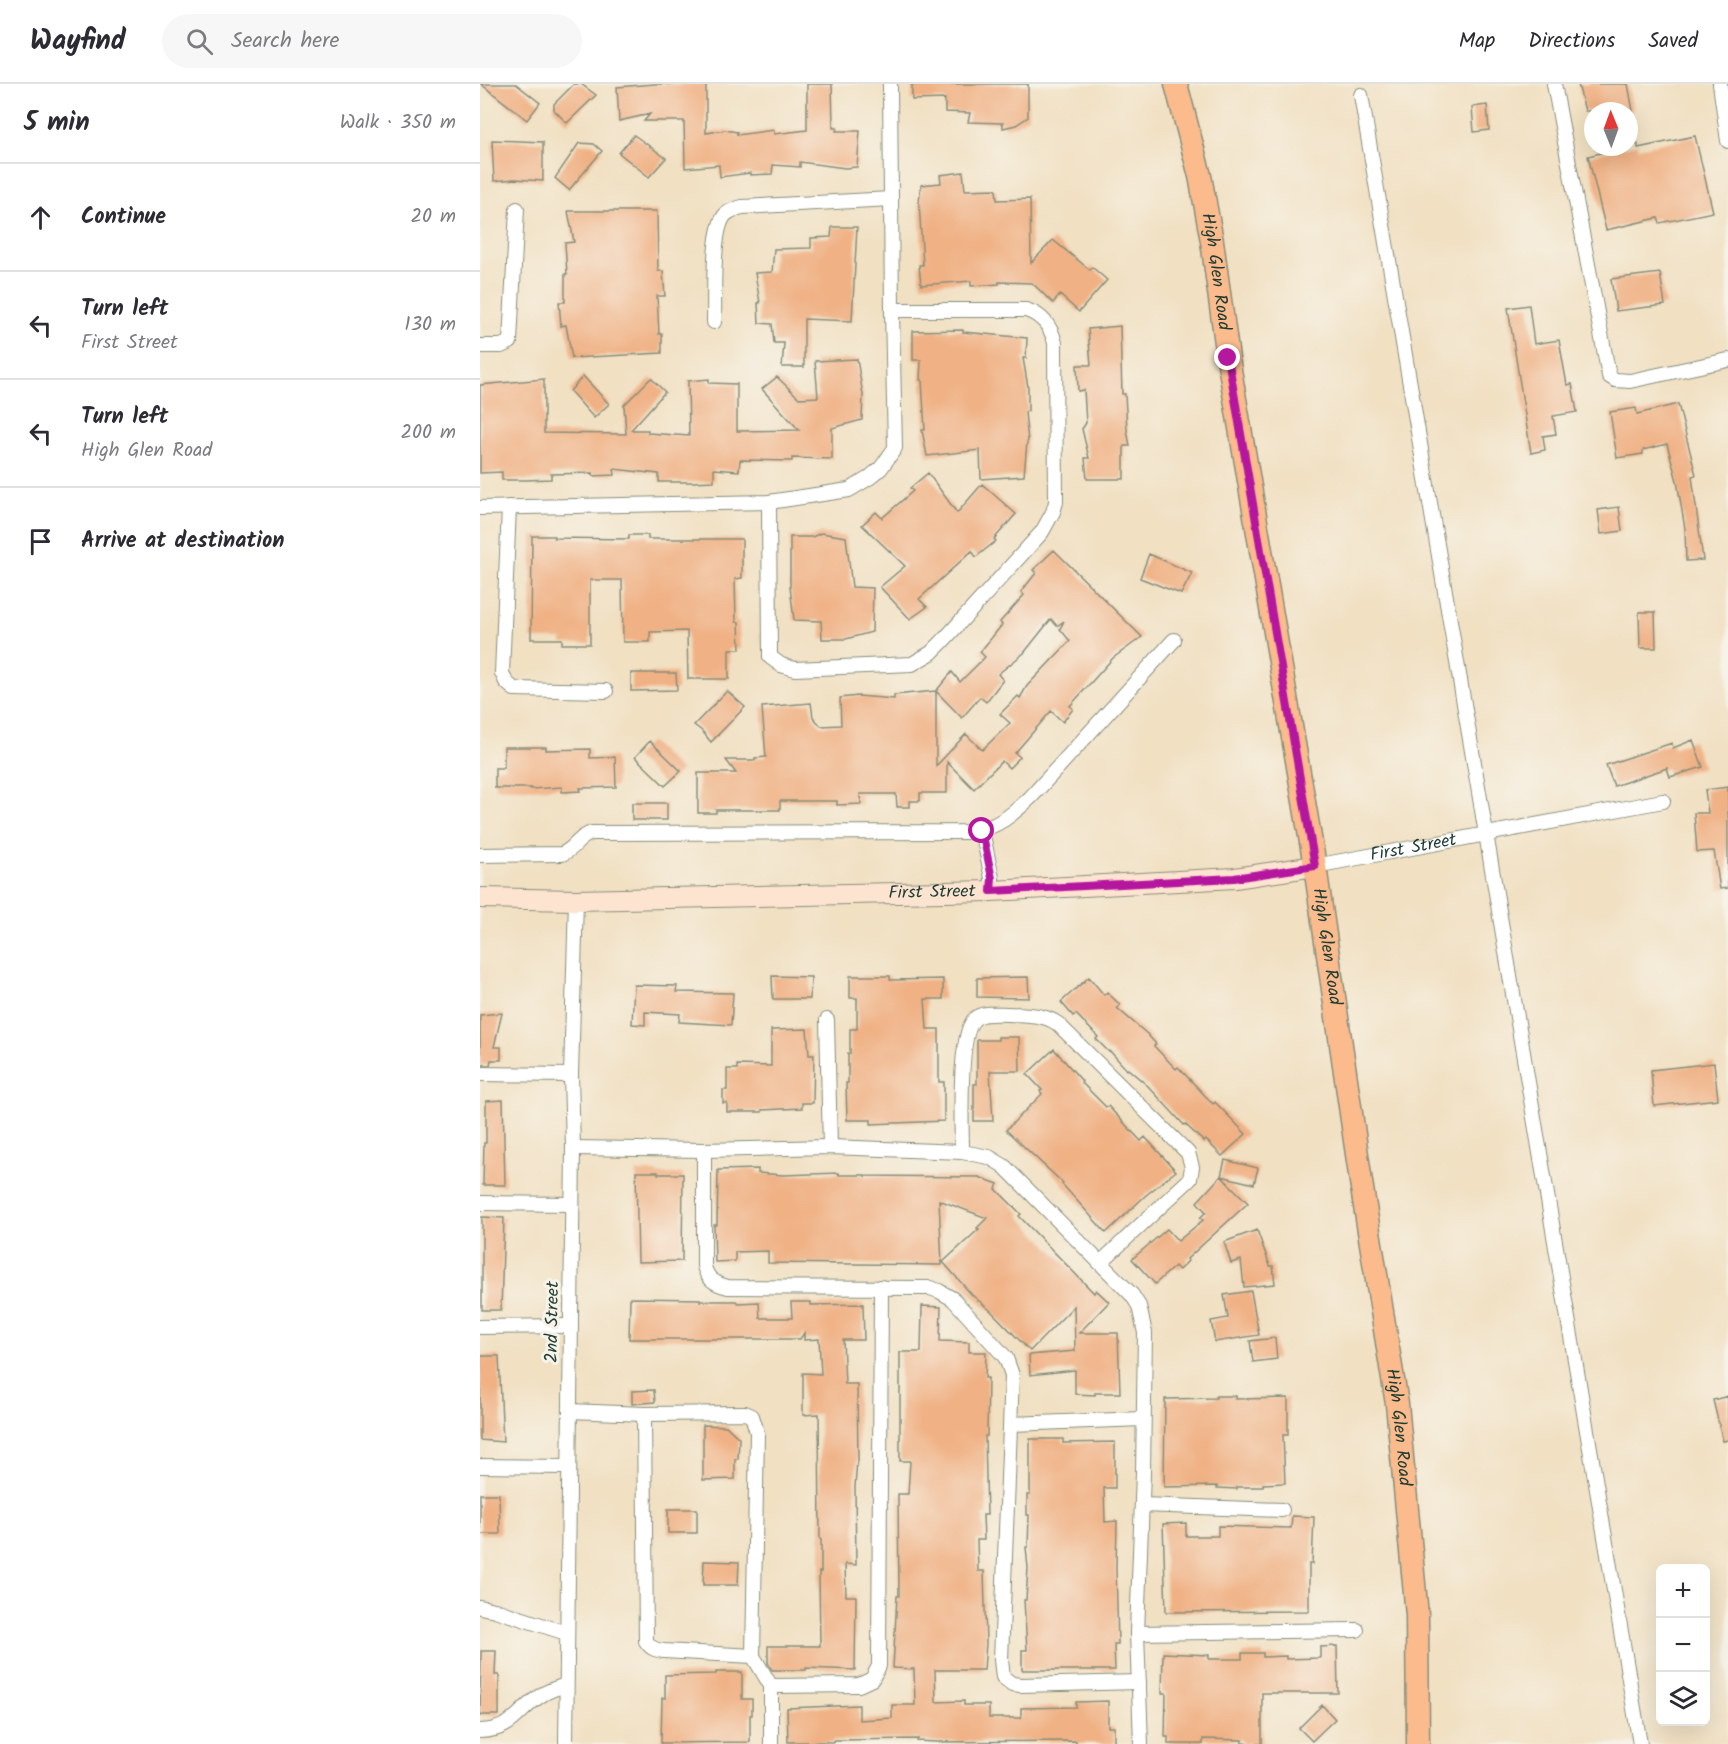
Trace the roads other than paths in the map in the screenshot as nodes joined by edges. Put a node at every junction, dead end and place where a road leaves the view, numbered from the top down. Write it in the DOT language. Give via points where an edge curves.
graph roads {
  1 [pos="890,84"];
  2 [pos="1176,84"];
  3 [pos="1554,84"];
  4 [pos="1720,84"];
  5 [pos="1361,95"];
  6 [pos="1728,141"];
  7 [pos="891,199"];
  8 [pos="517,209"];
  9 [pos="892,310"];
  10 [pos="714,322"];
  11 [pos="480,346"];
  12 [pos="1728,360"];
  13 [pos="769,502"];
  14 [pos="509,507"];
  15 [pos="480,508"];
  16 [pos="1174,640"];
  17 [pos="606,691"];
  18 [pos="1663,801"];
  19 [pos="982,831"];
  20 [pos="1485,834"];
  21 [pos="480,855"];
  22 [pos="1315,866"];
  23 [pos="991,891"];
  24 [pos="480,898"];
  25 [pos="576,900"];
  26 [pos="827,1020"];
  27 [pos="480,1074"];
  28 [pos="571,1075"];
  29 [pos="830,1147"];
  30 [pos="573,1148"];
  31 [pos="704,1150"];
  32 [pos="962,1152"];
  33 [pos="480,1203"];
  34 [pos="572,1204"];
  35 [pos="1100,1263"];
  36 [pos="881,1287"];
  37 [pos="571,1326"];
  38 [pos="480,1327"];
  39 [pos="570,1411"];
  40 [pos="644,1414"];
  41 [pos="1143,1419"];
  42 [pos="1011,1424"];
  43 [pos="480,1466"];
  44 [pos="567,1467"];
  45 [pos="1142,1505"];
  46 [pos="1282,1510"];
  47 [pos="480,1607"];
  48 [pos="1357,1630"];
  49 [pos="566,1633"];
  50 [pos="1137,1633"];
  51 [pos="753,1656"];
  52 [pos="1139,1682"];
  53 [pos="566,1685"];
  54 [pos="771,1686"];
  55 [pos="480,1731"];
  56 [pos="566,1744"];
  57 [pos="771,1744"];
  58 [pos="1141,1744"];
  59 [pos="1418,1744"];
  60 [pos="1640,1744"];
  1 -- 7 [label="street"];
  2 -- 22 [label="main road, High Glen Road" via="1212,241 1228,358"];
  3 -- 12 [label="street" via="1609,376 1630,381"];
  4 -- 6 [label="street"];
  5 -- 20 [label="street"];
  7 -- 9 [label="street"];
  7 -- 10 [label="street" via="733,210 717,234"];
  8 -- 11 [label="street" via="510,342"];
  9 -- 13 [label="street" via="896,448 869,478 849,490"];
  9 -- 13 [label="street" via="1026,310 1048,325 1055,343 1056,502 1042,532 921,660 912,664 795,669 770,657"];
  13 -- 14 [label="street"];
  14 -- 15 [label="street"];
  14 -- 17 [label="street" via="502,673 506,682 514,689"];
  16 -- 19 [label="street" via="1009,818"];
  18 -- 20 [label="street, First Street"];
  19 -- 21 [label="street" via="592,833 562,854"];
  19 -- 23 [label="street"];
  20 -- 22 [label="street, First Street"];
  20 -- 60 [label="street"];
  22 -- 23 [label="street, First Street" via="1234,878"];
  22 -- 59 [label="main road, High Glen Road" via="1397,1404 1417,1615"];
  23 -- 25 [label="street, First Street"];
  24 -- 25 [label="street, First Street"];
  25 -- 28 [label="street, 2nd Street"];
  26 -- 29 [label="street"];
  27 -- 28 [label="street"];
  28 -- 30 [label="street, 2nd Street"];
  29 -- 31 [label="street"];
  29 -- 32 [label="street"];
  30 -- 31 [label="street"];
  30 -- 34 [label="street, 2nd Street"];
  31 -- 36 [label="street" via="704,1266 711,1280 728,1287"];
  32 -- 35 [label="street" via="989,1157 1004,1166"];
  32 -- 35 [label="street" via="964,1051 971,1023 978,1016 991,1014 1051,1018 1191,1160 1190,1179"];
  33 -- 34 [label="street"];
  34 -- 37 [label="street, 2nd Street"];
  35 -- 41 [label="street" via="1132,1294 1142,1318"];
  36 -- 42 [label="street" via="930,1288 953,1299 1009,1363"];
  36 -- 54 [label="street" via="879,1666 872,1679 859,1685"];
  37 -- 38 [label="street"];
  37 -- 39 [label="street, 2nd Street"];
  39 -- 40 [label="street"];
  39 -- 44 [label="street, 2nd Street"];
  40 -- 51 [label="street" via="646,1641 664,1651"];
  40 -- 51 [label="street" via="745,1413 755,1422"];
  41 -- 42 [label="street"];
  41 -- 45 [label="street"];
  42 -- 52 [label="street" via="1000,1660 1003,1677 1006,1682 1022,1685"];
  43 -- 44 [label="street"];
  44 -- 49 [label="street, 2nd Street"];
  45 -- 46 [label="street"];
  45 -- 50 [label="street"];
  47 -- 49 [label="street"];
  48 -- 50 [label="street"];
  49 -- 53 [label="street, 2nd Street"];
  50 -- 52 [label="street"];
  51 -- 54 [label="street"];
  52 -- 58 [label="street"];
  53 -- 55 [label="street" via="546,1691 506,1726"];
  53 -- 56 [label="street, 2nd Street"];
  54 -- 57 [label="street"];
}
